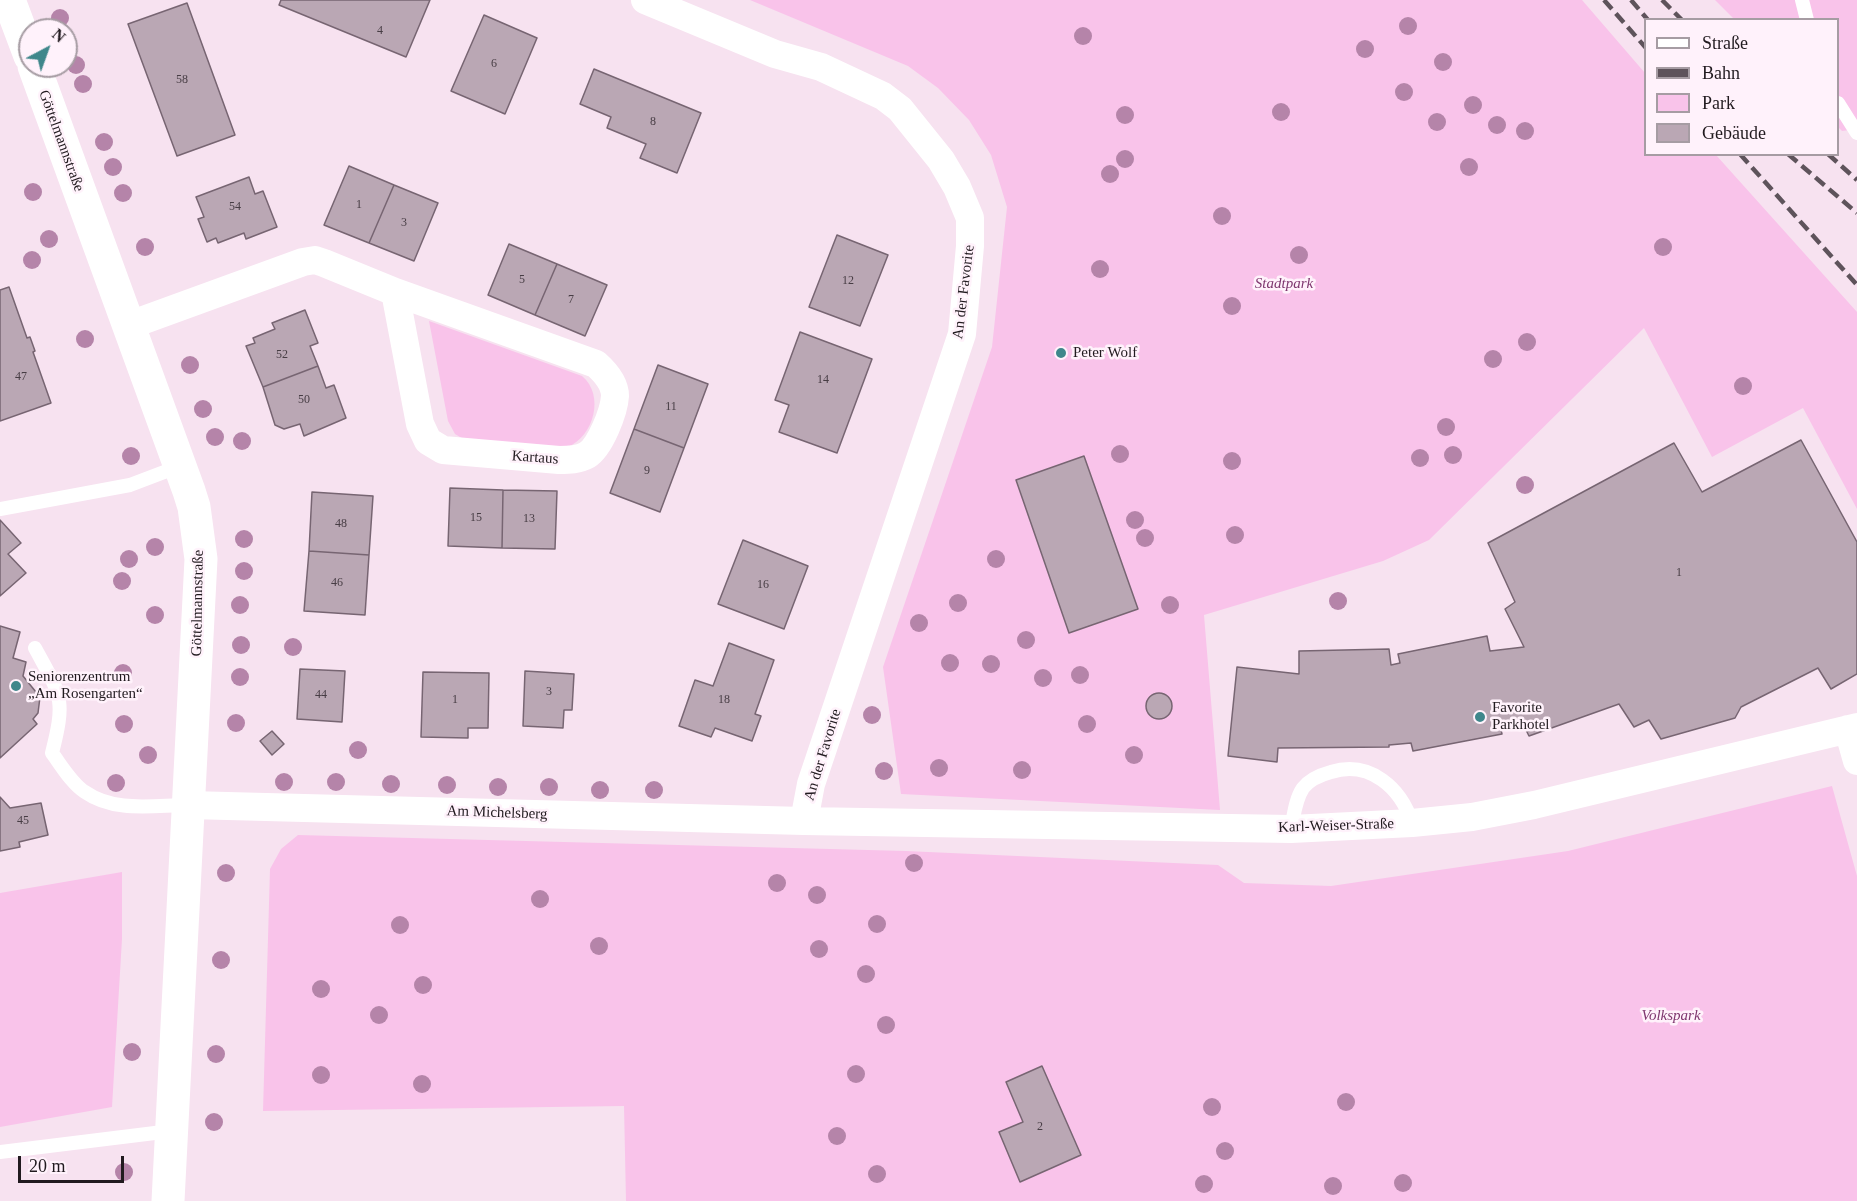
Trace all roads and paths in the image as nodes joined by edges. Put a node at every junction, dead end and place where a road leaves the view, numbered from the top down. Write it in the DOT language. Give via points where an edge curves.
graph roads {
  1 [pos="9,0"];
  2 [pos="645,0"];
  3 [pos="1802,0"];
  4 [pos="1807,18"];
  5 [pos="18,24"];
  6 [pos="38,78"];
  7 [pos="1839,106"];
  8 [pos="1857,133"];
  9 [pos="395,292"];
  10 [pos="130,325"];
  11 [pos="180,466"];
  12 [pos="0,509"];
  13 [pos="35,648"];
  14 [pos="1852,728"];
  15 [pos="1857,761"];
  16 [pos="189,805"];
  17 [pos="804,821"];
  18 [pos="1412,823"];
  19 [pos="1291,829"];
  20 [pos="171,1131"];
  21 [pos="0,1152"];
  22 [pos="168,1201"];
  1 -- 5 [label="street"];
  2 -- 17 [label="street, An der Favorite" via="775,54 821,67 883,96 900,109 941,160 970,218 962,334 811,784"];
  3 -- 4 [label="lane"];
  6 -- 10 [label="street, Göttelmannstraße"];
  7 -- 8 [label="lane"];
  9 -- 9 [label="street, Kartaus" via="596,364 606,372 615,396 604,434 589,454 559,460 443,450 428,441 420,424"];
  9 -- 10 [label="street, Kartaus" via="315,260"];
  10 -- 11 [label="street, Göttelmannstraße"];
  11 -- 12 [label="lane" via="130,485"];
  11 -- 16 [label="street, Göttelmannstraße" via="194,507 201,559"];
  13 -- 16 [label="lane" via="59,692 62,716 52,753 83,791 107,804"];
  14 -- 15 [label="street"];
  14 -- 18 [label="street, Karl-Weiser-Straße" via="1534,805"];
  16 -- 17 [label="street, Am Michelsberg"];
  16 -- 20 [label="street, Göttelmannstraße"];
  17 -- 19 [label="street, Karl-Weiser-Straße"];
  18 -- 19 [label="street, Karl-Weiser-Straße"];
  18 -- 19 [label="lane" via="1406,804 1385,781 1361,770 1341,769 1309,782 1297,800"];
  20 -- 21 [label="lane"];
  20 -- 22 [label="street, Göttelmannstraße"];
}
